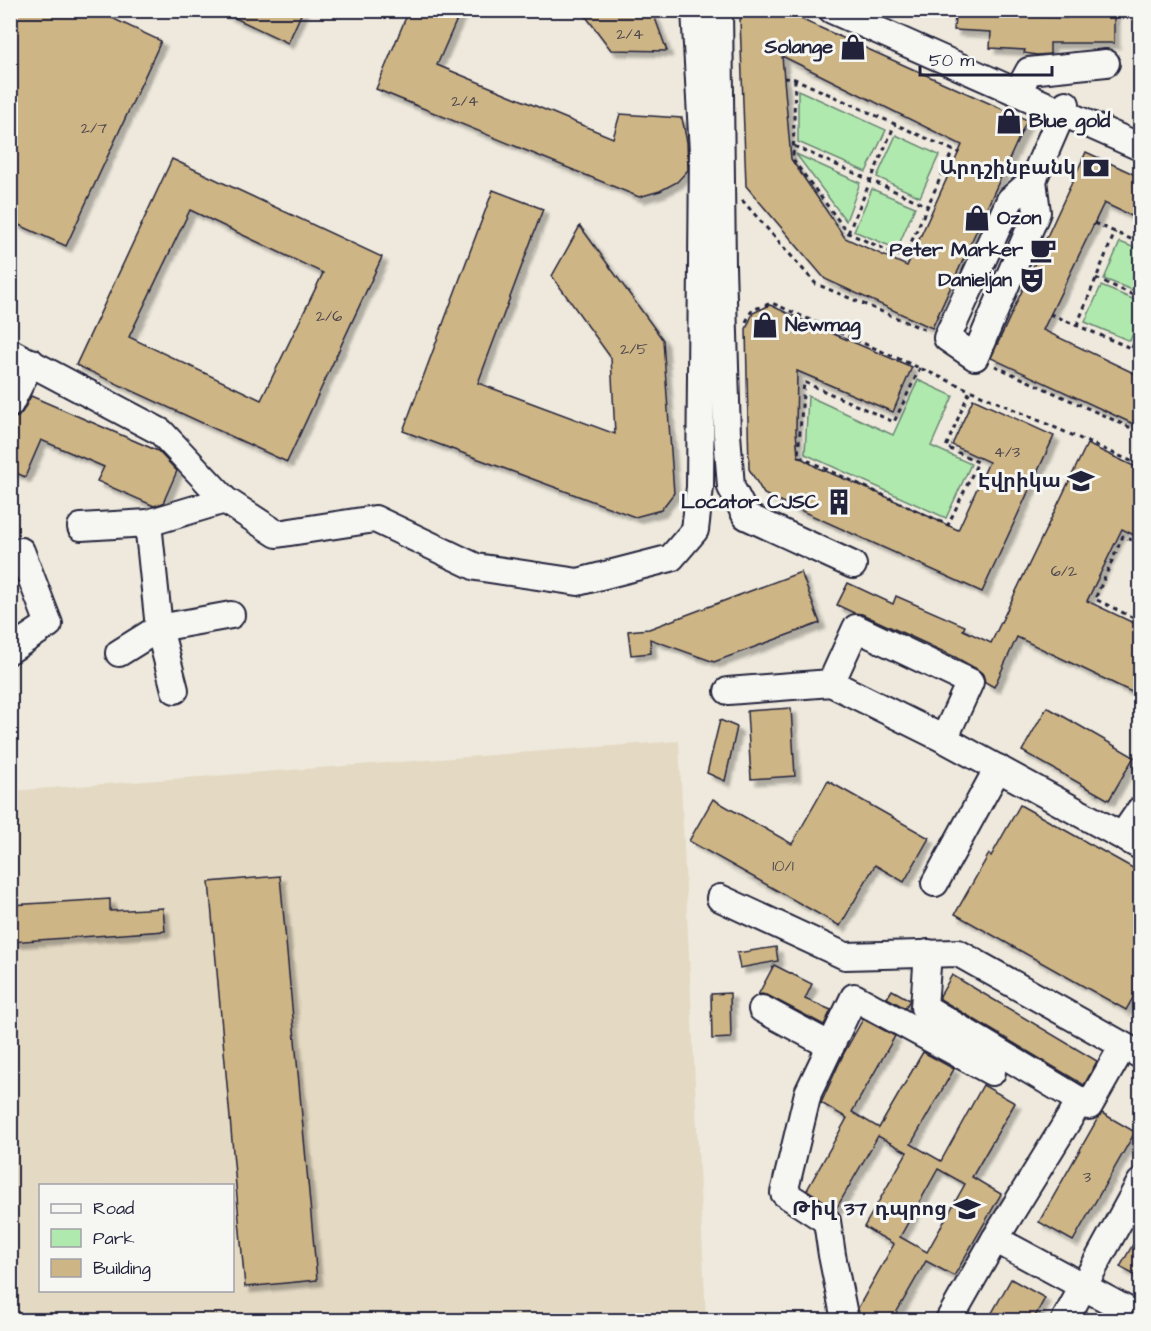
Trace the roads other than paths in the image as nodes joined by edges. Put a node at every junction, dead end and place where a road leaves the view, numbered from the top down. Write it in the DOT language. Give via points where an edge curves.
graph roads {
  1 [pos="695,10"];
  2 [pos="719,10"];
  3 [pos="832,10"];
  4 [pos="859,10"];
  5 [pos="1106,63"];
  6 [pos="1022,84"];
  7 [pos="1065,109"];
  8 [pos="1140,137"];
  9 [pos="1140,147"];
  10 [pos="1033,180"];
  11 [pos="1004,247"];
  12 [pos="21,357"];
  13 [pos="10,404"];
  14 [pos="225,500"];
  15 [pos="148,523"];
  16 [pos="81,527"];
  17 [pos="21,551"];
  18 [pos="853,565"];
  19 [pos="231,615"];
  20 [pos="159,628"];
  21 [pos="10,650"];
  22 [pos="119,653"];
  23 [pos="831,683"];
  24 [pos="175,690"];
  25 [pos="728,691"];
  26 [pos="944,739"];
  27 [pos="998,768"];
  28 [pos="1140,810"];
  29 [pos="1132,840"];
  30 [pos="935,883"];
  31 [pos="720,898"];
  32 [pos="928,953"];
  33 [pos="762,1009"];
  34 [pos="831,1046"];
  35 [pos="1132,1051"];
  36 [pos="992,1072"];
  37 [pos="1080,1101"];
  38 [pos="1140,1183"];
  39 [pos="995,1239"];
  40 [pos="1083,1287"];
  41 [pos="1140,1317"];
  42 [pos="845,1320"];
  43 [pos="949,1320"];
  44 [pos="1065,1320"];
  1 -- 14 [label="street" via="703,152 700,488 695,530 671,558 578,582 476,567 375,519 277,534"];
  2 -- 18 [label="street" via="722,266 731,487 746,516"];
  3 -- 7 [label="street"];
  4 -- 6 [label="street"];
  5 -- 6 [label="street" via="1029,70"];
  6 -- 7 [label="street"];
  7 -- 8 [label="street"];
  7 -- 9 [label="street"];
  7 -- 10 [label="street"];
  10 -- 10 [label="street" via="1038,213 975,357 947,338 1010,200"];
  10 -- 11 [label="street"];
  12 -- 13 [label="street"];
  12 -- 14 [label="street" via="161,432"];
  14 -- 15 [label="street"];
  15 -- 16 [label="street"];
  15 -- 20 [label="street"];
  17 -- 21 [label="street" via="49,624"];
  19 -- 20 [label="street"];
  20 -- 22 [label="street"];
  20 -- 24 [label="street"];
  23 -- 25 [label="street"];
  23 -- 26 [label="street"];
  23 -- 26 [label="street" via="856,628 970,682"];
  26 -- 27 [label="street"];
  27 -- 29 [label="street"];
  27 -- 30 [label="street"];
  28 -- 29 [label="street"];
  31 -- 32 [label="street" via="845,956"];
  32 -- 35 [label="street" via="958,953"];
  32 -- 37 [label="street" via="924,1007"];
  33 -- 34 [label="street"];
  34 -- 36 [label="street" via="854,997"];
  34 -- 42 [label="street" via="808,1093 784,1193 828,1221"];
  35 -- 37 [label="street" via="1089,1106"];
  37 -- 39 [label="street"];
  38 -- 40 [label="street"];
  39 -- 40 [label="street"];
  39 -- 43 [label="street"];
  40 -- 41 [label="street"];
  40 -- 44 [label="street"];
}
